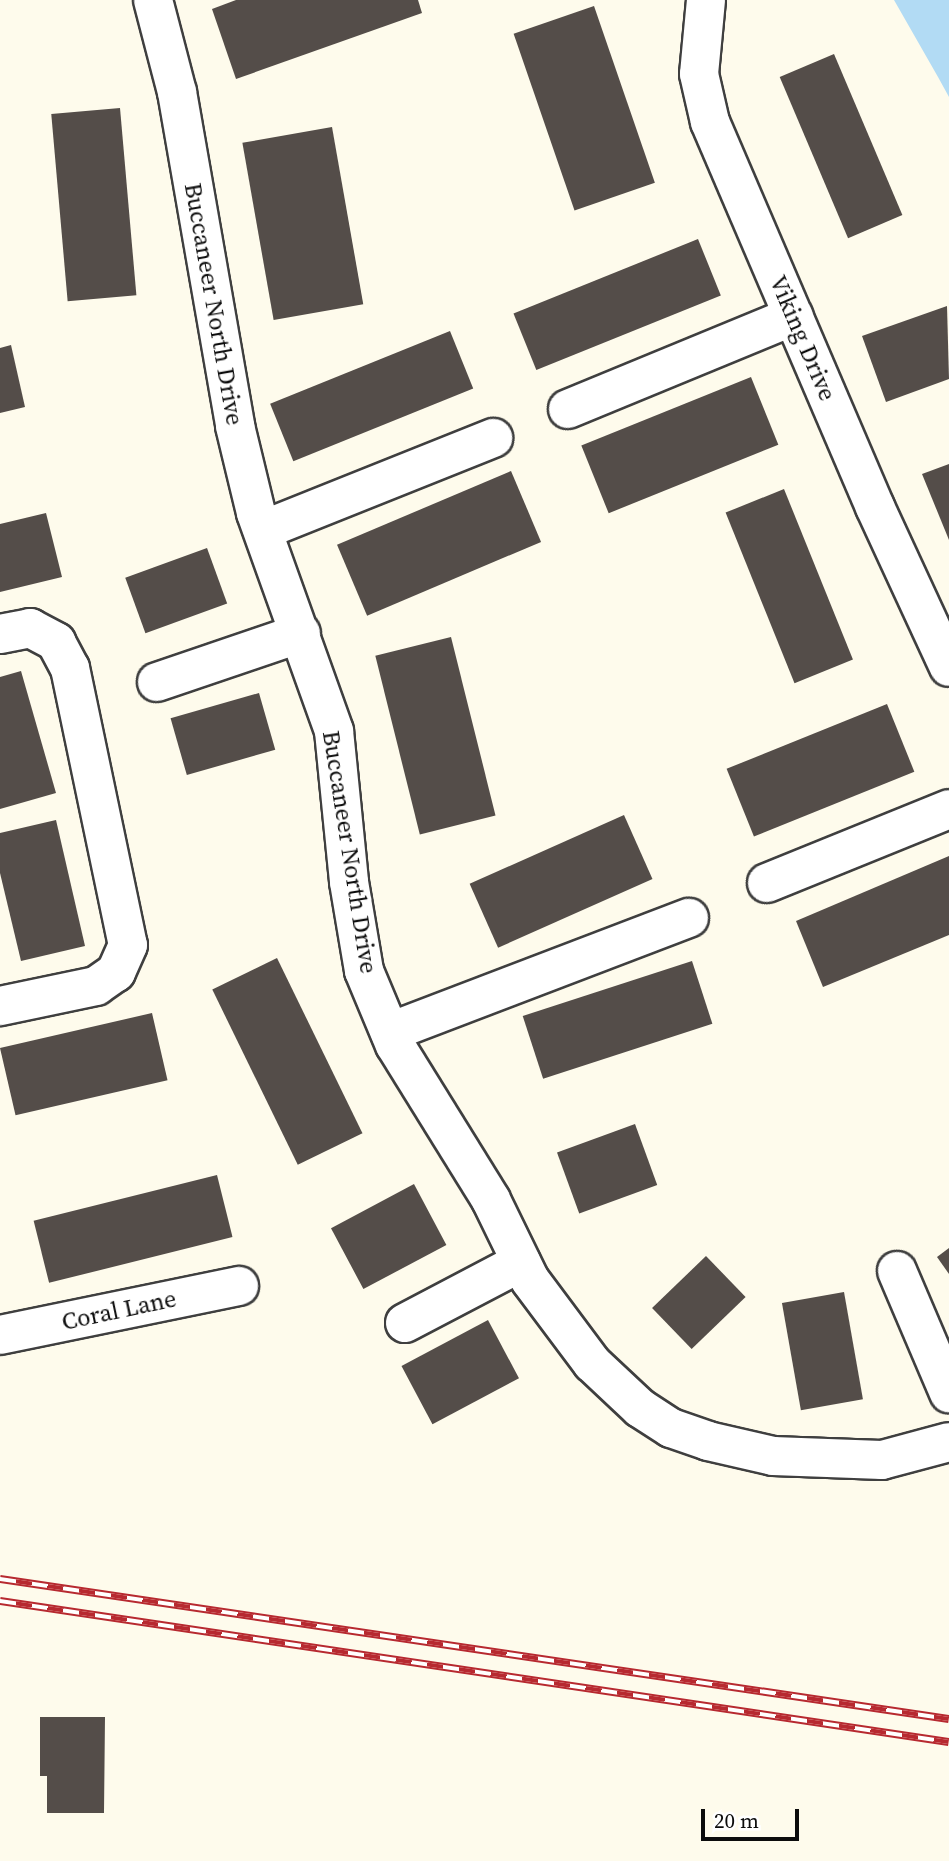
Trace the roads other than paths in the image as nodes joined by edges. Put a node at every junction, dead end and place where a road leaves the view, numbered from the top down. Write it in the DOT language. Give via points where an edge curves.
graph roads {
  1 [pos="706,0"];
  2 [pos="160,2"];
  3 [pos="794,316"];
  4 [pos="568,409"];
  5 [pos="493,438"];
  6 [pos="262,530"];
  7 [pos="301,633"];
  8 [pos="0,634"];
  9 [pos="949,667"];
  10 [pos="157,682"];
  11 [pos="949,809"];
  12 [pos="767,883"];
  13 [pos="689,918"];
  14 [pos="0,1006"];
  15 [pos="390,1032"];
  16 [pos="521,1262"];
  17 [pos="897,1272"];
  18 [pos="239,1286"];
  19 [pos="405,1323"];
  20 [pos="0,1335"];
  21 [pos="949,1394"];
  22 [pos="949,1442"];
  1 -- 3 [label="street, Viking Drive" via="699,74 710,122"];
  2 -- 6 [label="street, Buccaneer North Drive" via="234,426"];
  3 -- 4 [label="street"];
  3 -- 9 [label="street, Viking Drive"];
  5 -- 6 [label="street"];
  6 -- 7 [label="street, Buccaneer North Drive"];
  7 -- 10 [label="street"];
  7 -- 15 [label="street, Buccaneer North Drive" via="334,731 349,882 364,971"];
  8 -- 14 [label="street" via="30,628 56,642 70,668 128,945 116,972 96,986"];
  11 -- 12 [label="street"];
  13 -- 15 [label="street"];
  15 -- 16 [label="street, Buccaneer North Drive" via="491,1200"];
  16 -- 19 [label="street"];
  16 -- 22 [label="street, Buccaneer North Drive" via="592,1363 640,1408 671,1427 773,1457 882,1460"];
  17 -- 21 [label="street"];
  18 -- 20 [label="street, Coral Lane"];
}
